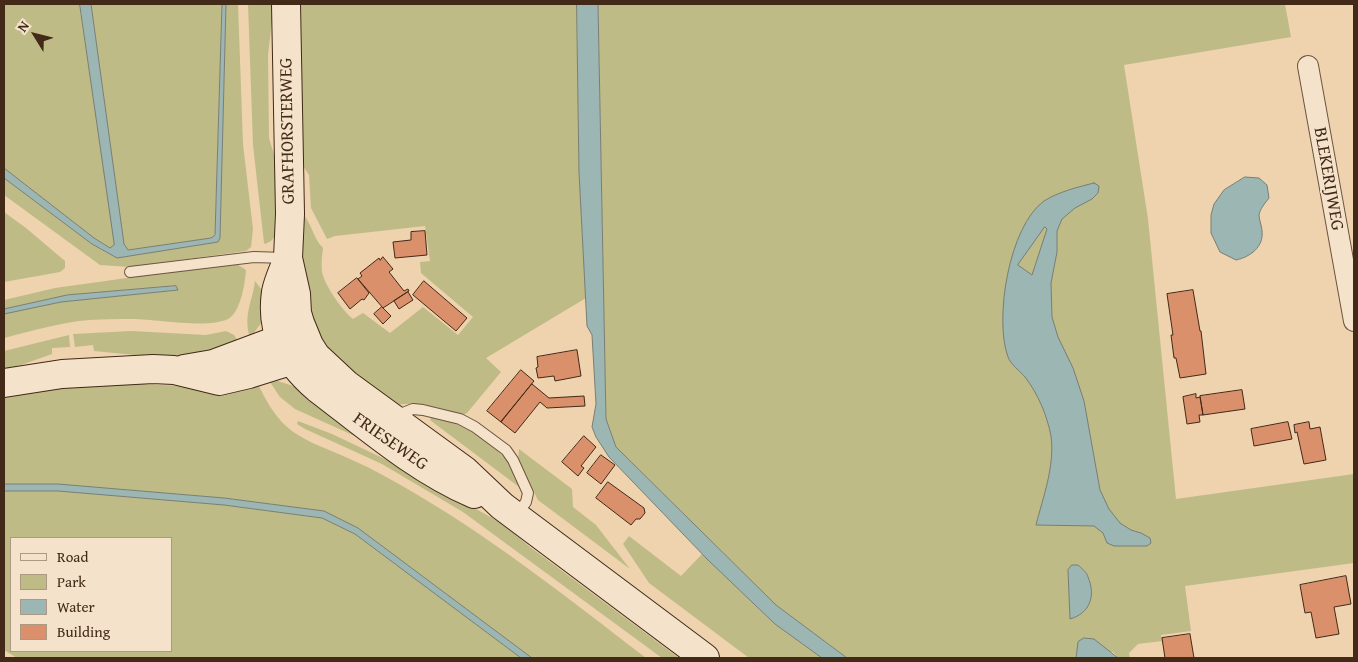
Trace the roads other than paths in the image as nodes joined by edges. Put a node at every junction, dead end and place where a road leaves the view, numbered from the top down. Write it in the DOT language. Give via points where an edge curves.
graph roads {
  1 [pos="286,4"];
  2 [pos="1308,66"];
  3 [pos="288,258"];
  4 [pos="130,272"];
  5 [pos="1354,321"];
  6 [pos="293,348"];
  7 [pos="4,383"];
  8 [pos="386,427"];
  9 [pos="509,511"];
  10 [pos="705,658"];
  1 -- 3 [label="main road, GRAFHORSTERWEG"];
  2 -- 5 [label="street, BLEKERIJWEG"];
  3 -- 4 [label="lane" via="249,257"];
  3 -- 6 [label="main road, GRAFHORSTERWEG" via="296,294"];
  6 -- 7 [label="main road" via="249,374 219,381 174,370 120,370"];
  6 -- 8 [label="main road, FRIESEWEG" via="326,366"];
  8 -- 9 [label="main road, FRIESEWEG" via="464,470"];
  8 -- 9 [label="lane" via="401,412 413,409 475,426 506,450 528,493 526,502"];
  9 -- 10 [label="main road, FRIESEWEG"];
}
